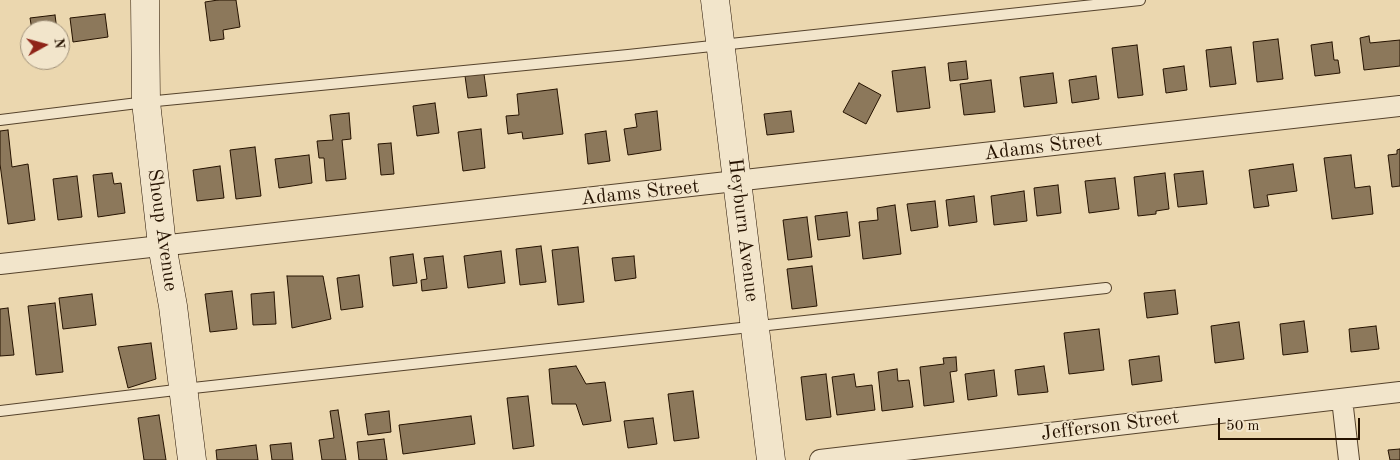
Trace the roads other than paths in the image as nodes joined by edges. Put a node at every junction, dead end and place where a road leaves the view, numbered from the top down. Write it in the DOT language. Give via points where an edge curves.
graph roads {
  1 [pos="145,0"];
  2 [pos="715,0"];
  3 [pos="1140,0"];
  4 [pos="719,44"];
  5 [pos="146,102"];
  6 [pos="1400,106"];
  7 [pos="0,120"];
  8 [pos="736,182"];
  9 [pos="162,245"];
  10 [pos="0,264"];
  11 [pos="1106,288"];
  12 [pos="755,326"];
  13 [pos="184,389"];
  14 [pos="1400,392"];
  15 [pos="1342,399"];
  16 [pos="0,412"];
  17 [pos="192,460"];
  18 [pos="772,460"];
  19 [pos="820,460"];
  20 [pos="1349,460"];
  1 -- 5 [label="street, Shoup Avenue"];
  2 -- 4 [label="street, Heyburn Avenue"];
  3 -- 4 [label="lane"];
  4 -- 5 [label="lane"];
  4 -- 8 [label="street, Heyburn Avenue"];
  5 -- 7 [label="lane"];
  5 -- 9 [label="street, Shoup Avenue"];
  6 -- 8 [label="street, Adams Street"];
  8 -- 9 [label="street, Adams Street"];
  8 -- 12 [label="street, Heyburn Avenue"];
  9 -- 10 [label="street, Adams Street"];
  9 -- 13 [label="street, Shoup Avenue"];
  11 -- 12 [label="lane"];
  12 -- 13 [label="lane"];
  12 -- 18 [label="street, Heyburn Avenue"];
  13 -- 16 [label="lane"];
  13 -- 17 [label="street, Shoup Avenue"];
  14 -- 15 [label="street, Jefferson Street"];
  15 -- 19 [label="street, Jefferson Street"];
  15 -- 20 [label="street"];
}
